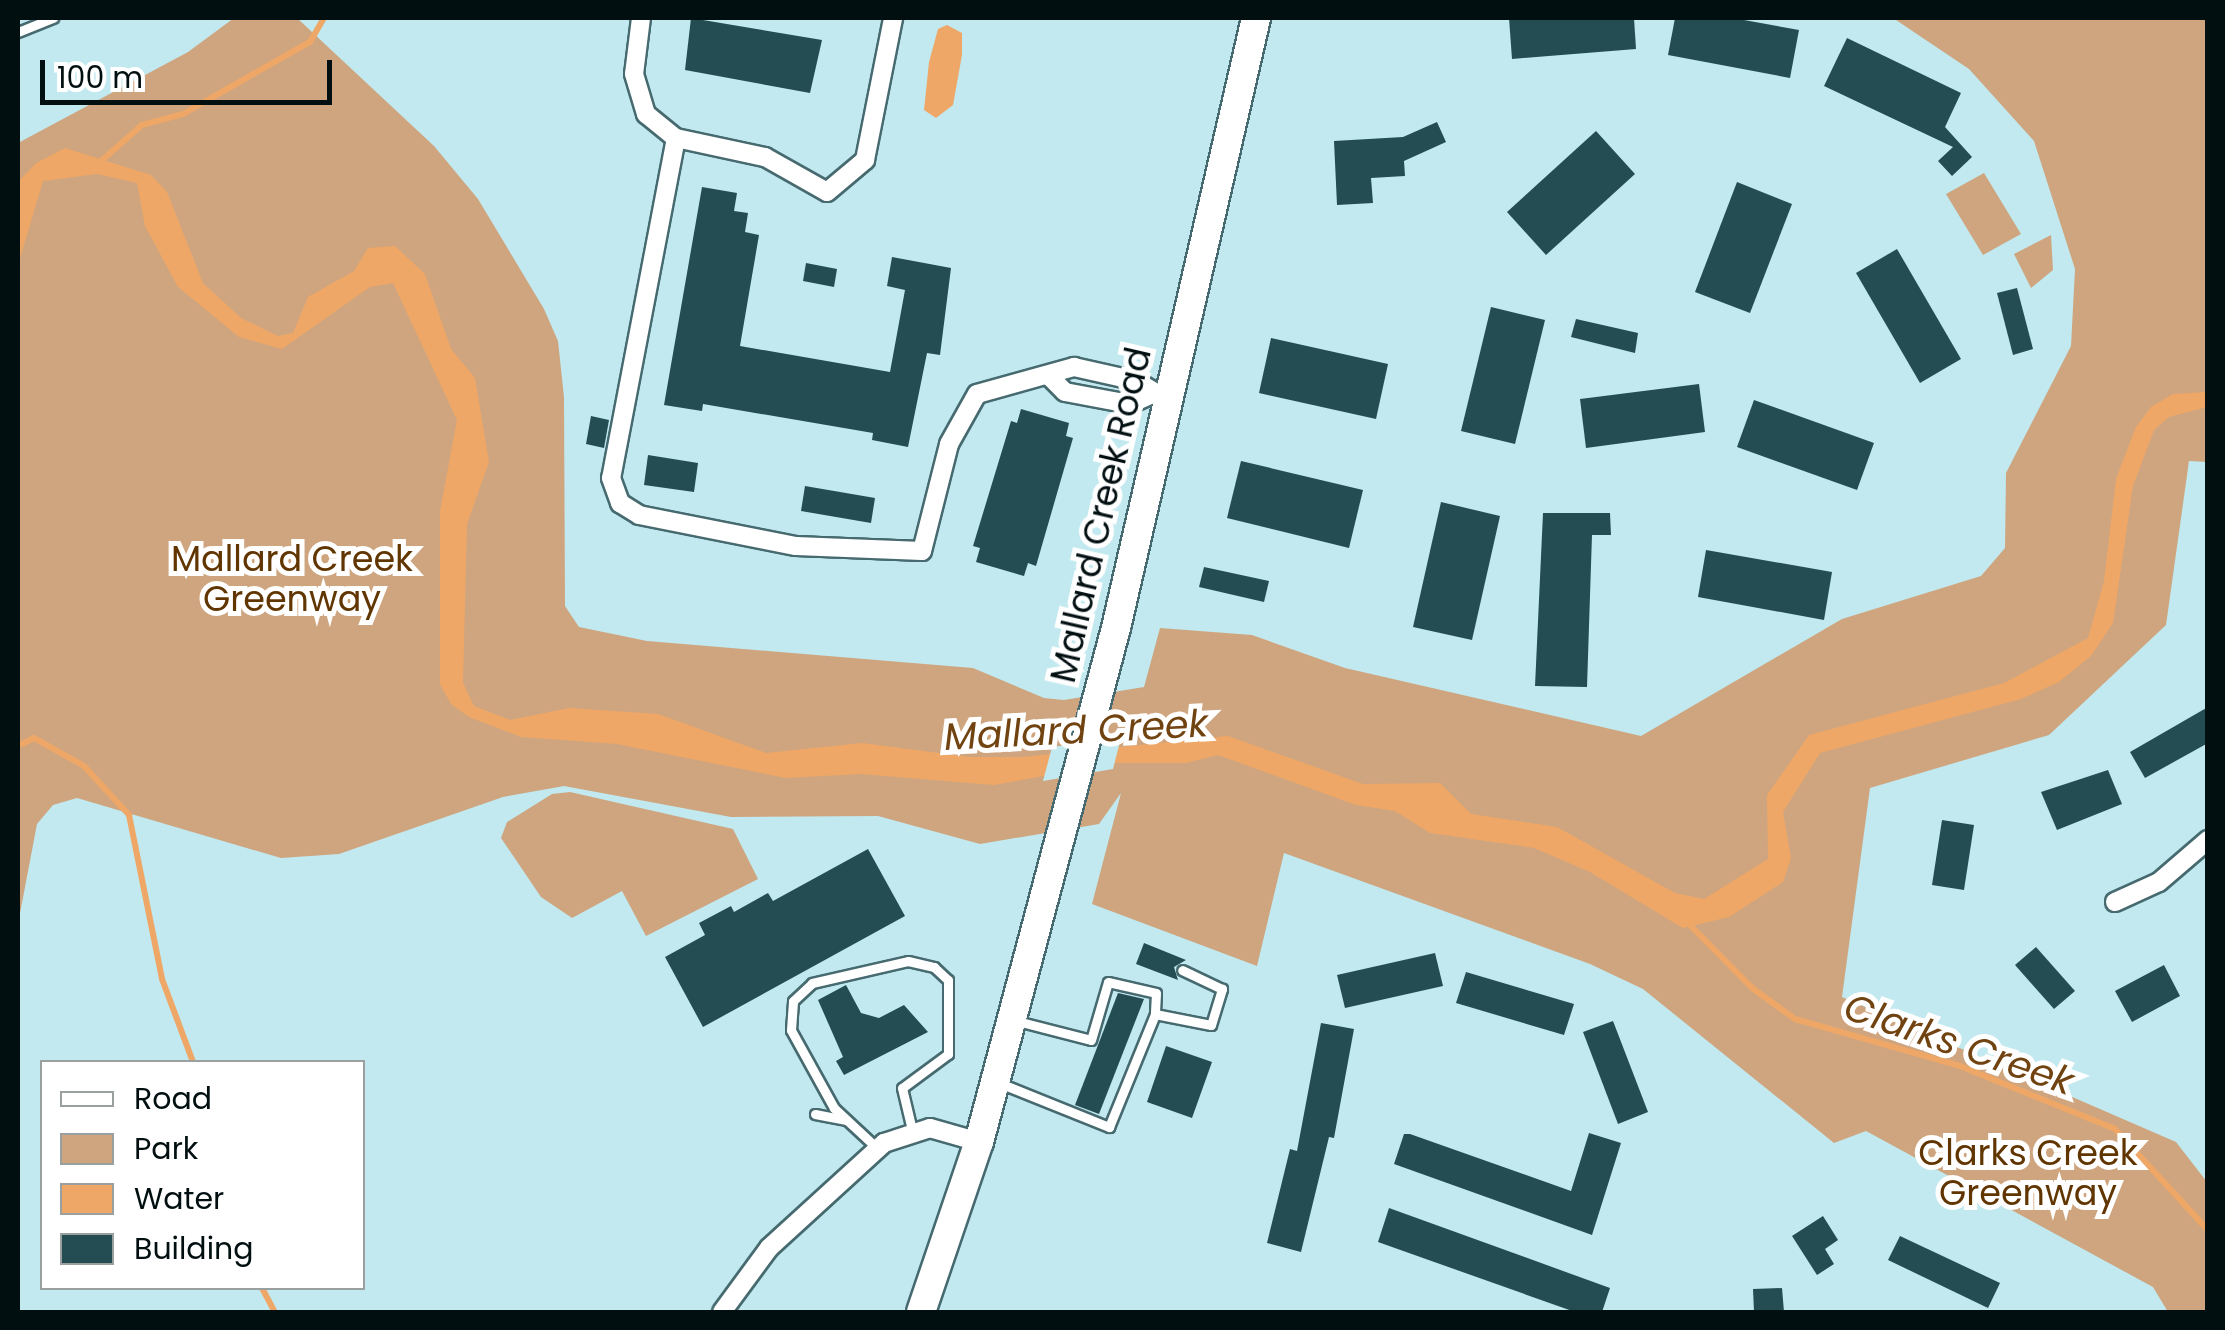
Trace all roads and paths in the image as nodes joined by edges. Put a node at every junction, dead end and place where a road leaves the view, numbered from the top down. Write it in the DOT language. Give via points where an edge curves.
graph roads {
  1 [pos="53,18"];
  2 [pos="641,18"];
  3 [pos="894,18"];
  4 [pos="1256,18"];
  5 [pos="18,32"];
  6 [pos="676,138"];
  7 [pos="1158,397"];
  8 [pos="2208,840"];
  9 [pos="2115,902"];
  10 [pos="1182,970"];
  11 [pos="1155,1014"];
  12 [pos="1012,1020"];
  13 [pos="996,1082"];
  14 [pos="815,1114"];
  15 [pos="846,1120"];
  16 [pos="912,1130"];
  17 [pos="979,1142"];
  18 [pos="878,1148"];
  19 [pos="722,1312"];
  20 [pos="921,1312"];
  1 -- 5 [label="lane"];
  2 -- 6 [label="street" via="634,74 646,114"];
  3 -- 6 [label="street" via="865,160 827,192 765,157"];
  4 -- 7 [label="main road, Mallard Creek Road"];
  6 -- 7 [label="street" via="611,478 620,503 639,515 796,546 922,551 963,408 995,386 1022,376 1050,377 1065,392 1130,404"];
  7 -- 12 [label="main road, Mallard Creek Road" via="1098,694"];
  8 -- 9 [label="street" via="2159,882"];
  10 -- 11 [label="lane" via="1222,989 1211,1025"];
  11 -- 12 [label="lane" via="1156,993 1108,982 1090,1040"];
  11 -- 13 [label="lane" via="1108,1127"];
  12 -- 13 [label="main road, Mallard Creek Road"];
  13 -- 17 [label="main road, Mallard Creek Road"];
  14 -- 15 [label="lane"];
  15 -- 16 [label="lane" via="790,1030 793,1001 819,980 919,962 950,985 952,1030 942,1062 902,1088"];
  15 -- 18 [label="lane"];
  16 -- 17 [label="street" via="939,1129"];
  16 -- 18 [label="street"];
  17 -- 20 [label="main road, Mallard Creek Road"];
  18 -- 19 [label="street" via="770,1248"];
}
